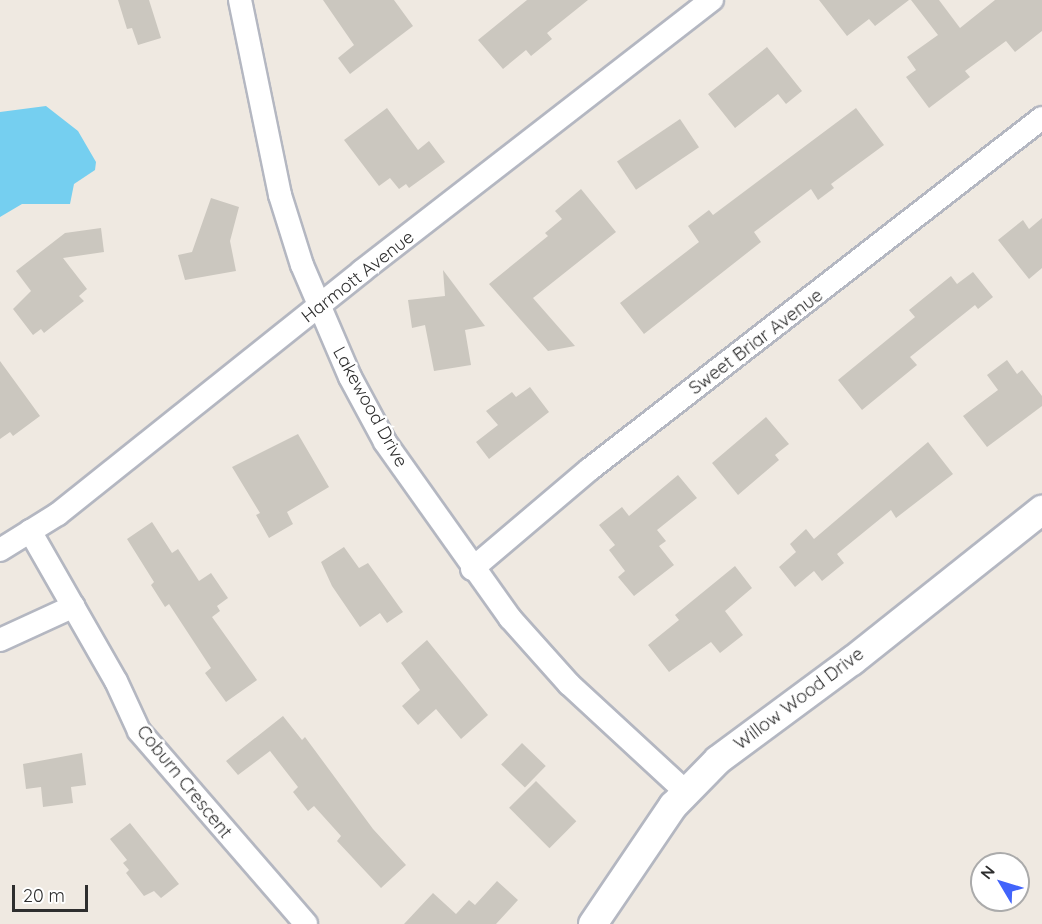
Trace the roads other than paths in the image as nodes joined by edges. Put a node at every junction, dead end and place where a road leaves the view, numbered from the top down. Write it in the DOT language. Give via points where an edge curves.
graph roads {
  1 [pos="240,0"];
  2 [pos="712,0"];
  3 [pos="1042,118"];
  4 [pos="318,308"];
  5 [pos="1042,510"];
  6 [pos="30,531"];
  7 [pos="0,550"];
  8 [pos="472,569"];
  9 [pos="74,606"];
  10 [pos="0,640"];
  11 [pos="686,792"];
  12 [pos="306,924"];
  13 [pos="592,924"];
  1 -- 4 [label="street, Lakewood Drive" via="280,195"];
  2 -- 4 [label="street, Harmott Avenue"];
  3 -- 8 [label="street, Sweet Briar Avenue" via="575,481"];
  4 -- 6 [label="street, Harmott Avenue" via="68,507"];
  4 -- 8 [label="street, Lakewood Drive" via="385,442"];
  5 -- 11 [label="street, Willow Wood Drive" via="852,661 717,760"];
  6 -- 7 [label="street, Harmott Avenue"];
  6 -- 9 [label="street, Coburn Crescent"];
  8 -- 11 [label="street, Lakewood Drive" via="569,684"];
  9 -- 10 [label="street"];
  9 -- 12 [label="street, Coburn Crescent" via="139,731"];
  11 -- 13 [label="street, Willow Wood Drive"];
}
